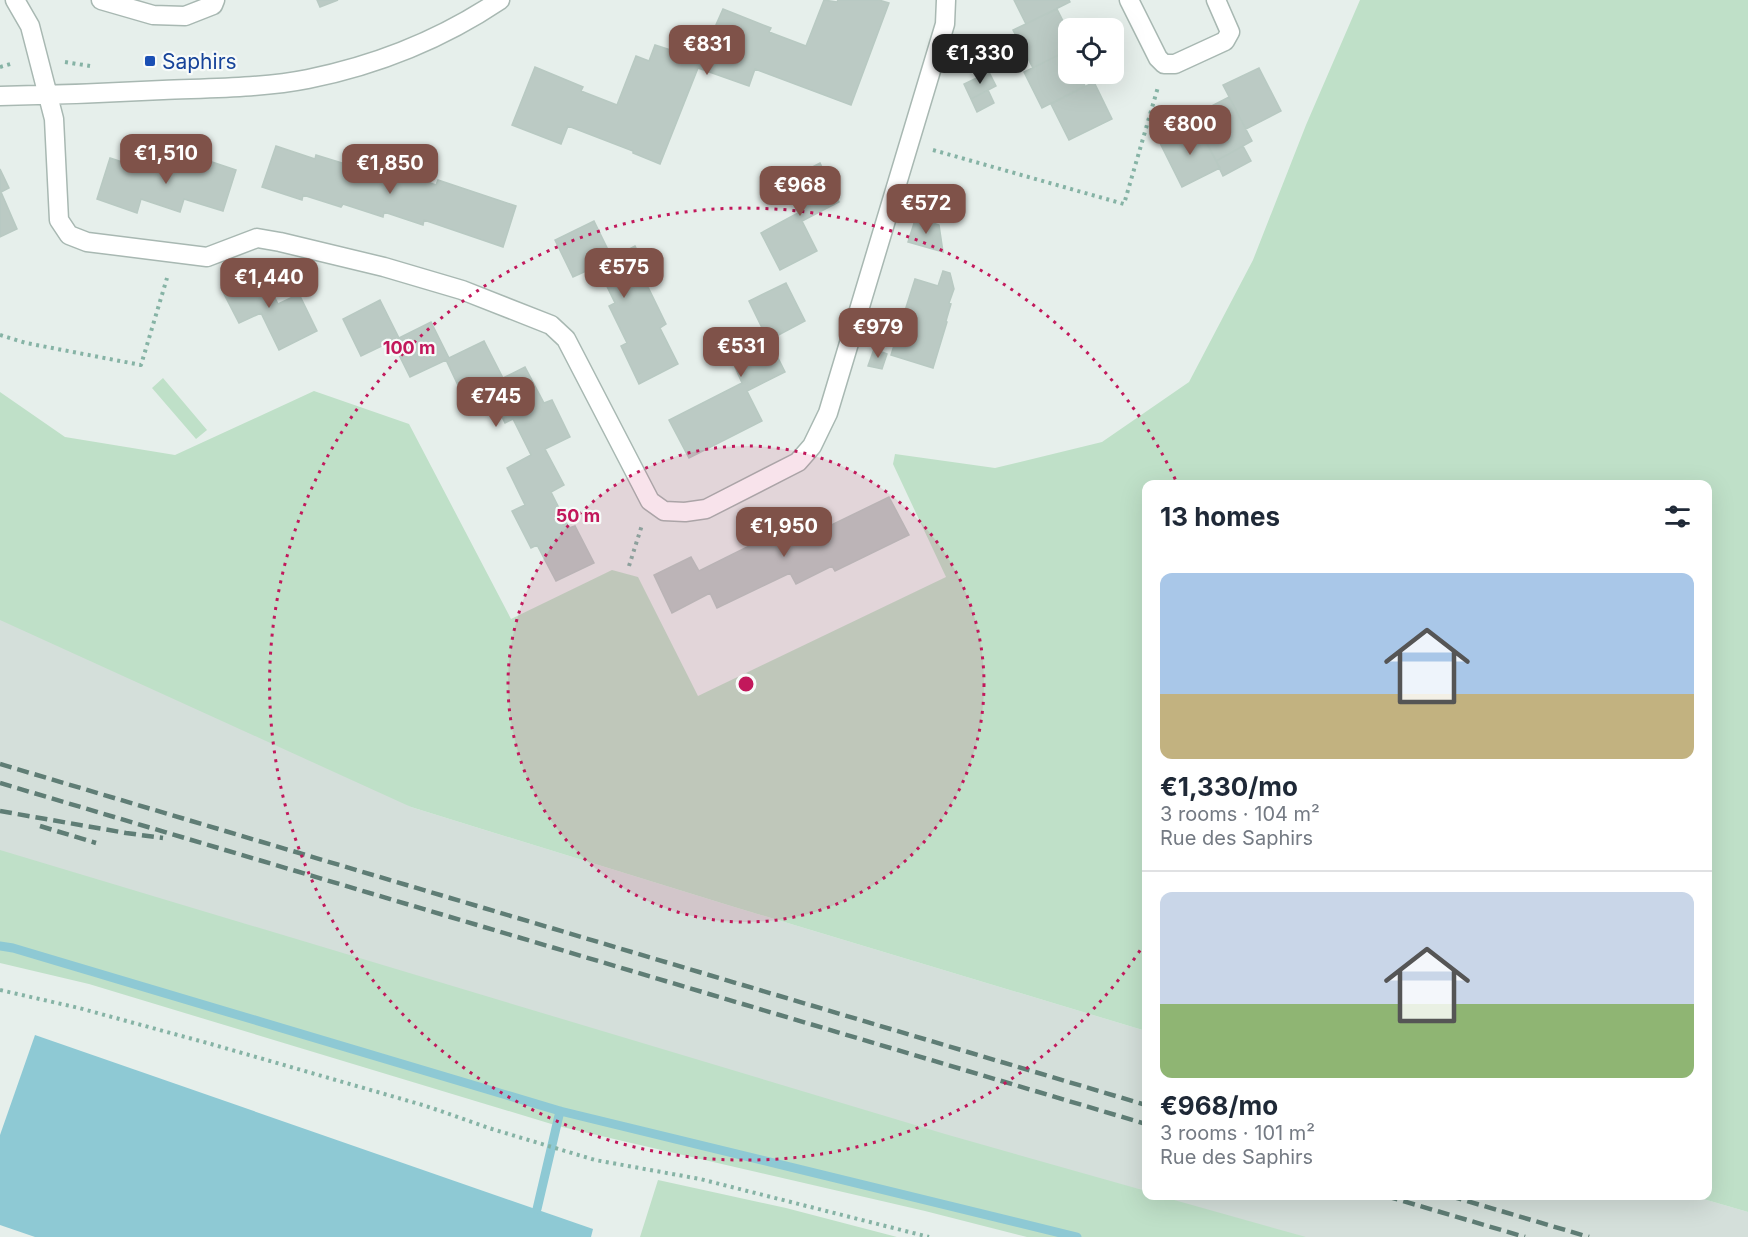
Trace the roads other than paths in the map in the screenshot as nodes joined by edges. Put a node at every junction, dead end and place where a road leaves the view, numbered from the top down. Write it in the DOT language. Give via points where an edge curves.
graph roads {
  1 [pos="15,0"];
  2 [pos="101,0"];
  3 [pos="215,0"];
  4 [pos="500,0"];
  5 [pos="946,0"];
  6 [pos="1129,0"];
  7 [pos="1216,0"];
  8 [pos="0,96"];
  9 [pos="47,96"];
  1 -- 9 [label="street" via="30,26"];
  2 -- 3 [label="street" via="153,15 185,16"];
  4 -- 9 [label="street" via="452,30 408,48 363,65 306,79 241,87"];
  5 -- 9 [label="street" via="945,24 828,413 812,446 798,462 706,509 685,512 664,511 650,501 566,339 551,326 462,290 280,242 257,238 207,257 87,242 69,235 59,220 54,119"];
  6 -- 7 [label="street" via="1164,64 1175,64 1225,41 1230,32"];
  8 -- 9 [label="street"];
}
